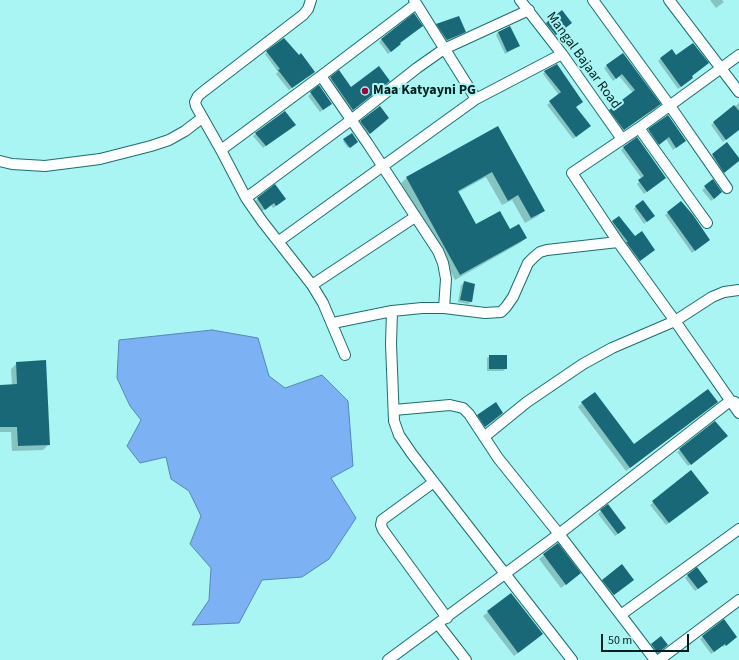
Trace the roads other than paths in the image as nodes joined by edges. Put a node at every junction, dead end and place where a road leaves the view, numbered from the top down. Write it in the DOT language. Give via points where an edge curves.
graph roads {
  1 [pos="311,0"];
  2 [pos="520,0"];
  3 [pos="593,0"];
  4 [pos="669,0"];
  5 [pos="415,2"];
  6 [pos="529,10"];
  7 [pos="444,49"];
  8 [pos="562,54"];
  9 [pos="739,55"];
  10 [pos="721,69"];
  11 [pos="321,76"];
  12 [pos="739,92"];
  13 [pos="476,99"];
  14 [pos="670,106"];
  15 [pos="202,118"];
  16 [pos="352,120"];
  17 [pos="639,128"];
  18 [pos="622,139"];
  19 [pos="221,150"];
  20 [pos="0,161"];
  21 [pos="382,166"];
  22 [pos="727,188"];
  23 [pos="246,198"];
  24 [pos="416,217"];
  25 [pos="707,224"];
  26 [pos="279,241"];
  27 [pos="618,242"];
  28 [pos="312,285"];
  29 [pos="739,290"];
  30 [pos="444,308"];
  31 [pos="392,311"];
  32 [pos="676,321"];
  33 [pos="333,323"];
  34 [pos="345,355"];
  35 [pos="734,402"];
  36 [pos="394,410"];
  37 [pos="739,413"];
  38 [pos="484,437"];
  39 [pos="434,482"];
  40 [pos="739,529"];
  41 [pos="560,534"];
  42 [pos="505,574"];
  43 [pos="739,600"];
  44 [pos="622,614"];
  45 [pos="448,618"];
  46 [pos="438,624"];
  47 [pos="388,660"];
  48 [pos="466,660"];
  49 [pos="572,660"];
  50 [pos="655,660"];
  51 [pos="659,660"];
  1 -- 15 [label="street" via="303,14 198,96 195,102"];
  2 -- 6 [label="street, Mangal Bajaar Road"];
  3 -- 14 [label="street"];
  4 -- 10 [label="street"];
  5 -- 7 [label="street"];
  5 -- 11 [label="street"];
  6 -- 7 [label="street"];
  6 -- 8 [label="street, Mangal Bajaar Road"];
  7 -- 13 [label="street"];
  7 -- 16 [label="street" via="399,81"];
  8 -- 13 [label="street"];
  8 -- 18 [label="street, Mangal Bajaar Road"];
  9 -- 10 [label="street"];
  10 -- 12 [label="street"];
  10 -- 14 [label="street"];
  11 -- 16 [label="street"];
  11 -- 19 [label="street"];
  13 -- 21 [label="street"];
  14 -- 17 [label="street"];
  14 -- 22 [label="street"];
  15 -- 19 [label="street"];
  15 -- 20 [label="street" via="168,140 100,159 45,166"];
  16 -- 21 [label="street"];
  16 -- 23 [label="street"];
  17 -- 18 [label="street"];
  17 -- 25 [label="street"];
  18 -- 27 [label="street" via="572,173"];
  19 -- 23 [label="street"];
  21 -- 24 [label="street"];
  21 -- 26 [label="street"];
  23 -- 26 [label="street"];
  24 -- 28 [label="street"];
  24 -- 30 [label="street" via="443,263 446,280"];
  26 -- 28 [label="street"];
  27 -- 30 [label="street" via="540,252 528,263 513,297 501,312 485,313"];
  27 -- 32 [label="street"];
  28 -- 33 [label="street"];
  29 -- 32 [label="street" via="712,297"];
  30 -- 31 [label="street"];
  31 -- 33 [label="street"];
  31 -- 36 [label="street"];
  32 -- 35 [label="street"];
  32 -- 38 [label="street" via="612,348 583,364 527,402"];
  33 -- 34 [label="street"];
  35 -- 37 [label="street"];
  35 -- 41 [label="street"];
  36 -- 38 [label="street" via="459,406 469,414"];
  36 -- 39 [label="street" via="394,422 399,435"];
  38 -- 41 [label="street"];
  39 -- 42 [label="street"];
  39 -- 45 [label="street" via="382,520 381,525"];
  40 -- 44 [label="street"];
  41 -- 42 [label="street"];
  41 -- 44 [label="street"];
  42 -- 45 [label="street"];
  42 -- 49 [label="street"];
  43 -- 51 [label="street"];
  44 -- 50 [label="street"];
  45 -- 46 [label="street"];
  46 -- 47 [label="street"];
  46 -- 48 [label="street"];
}
